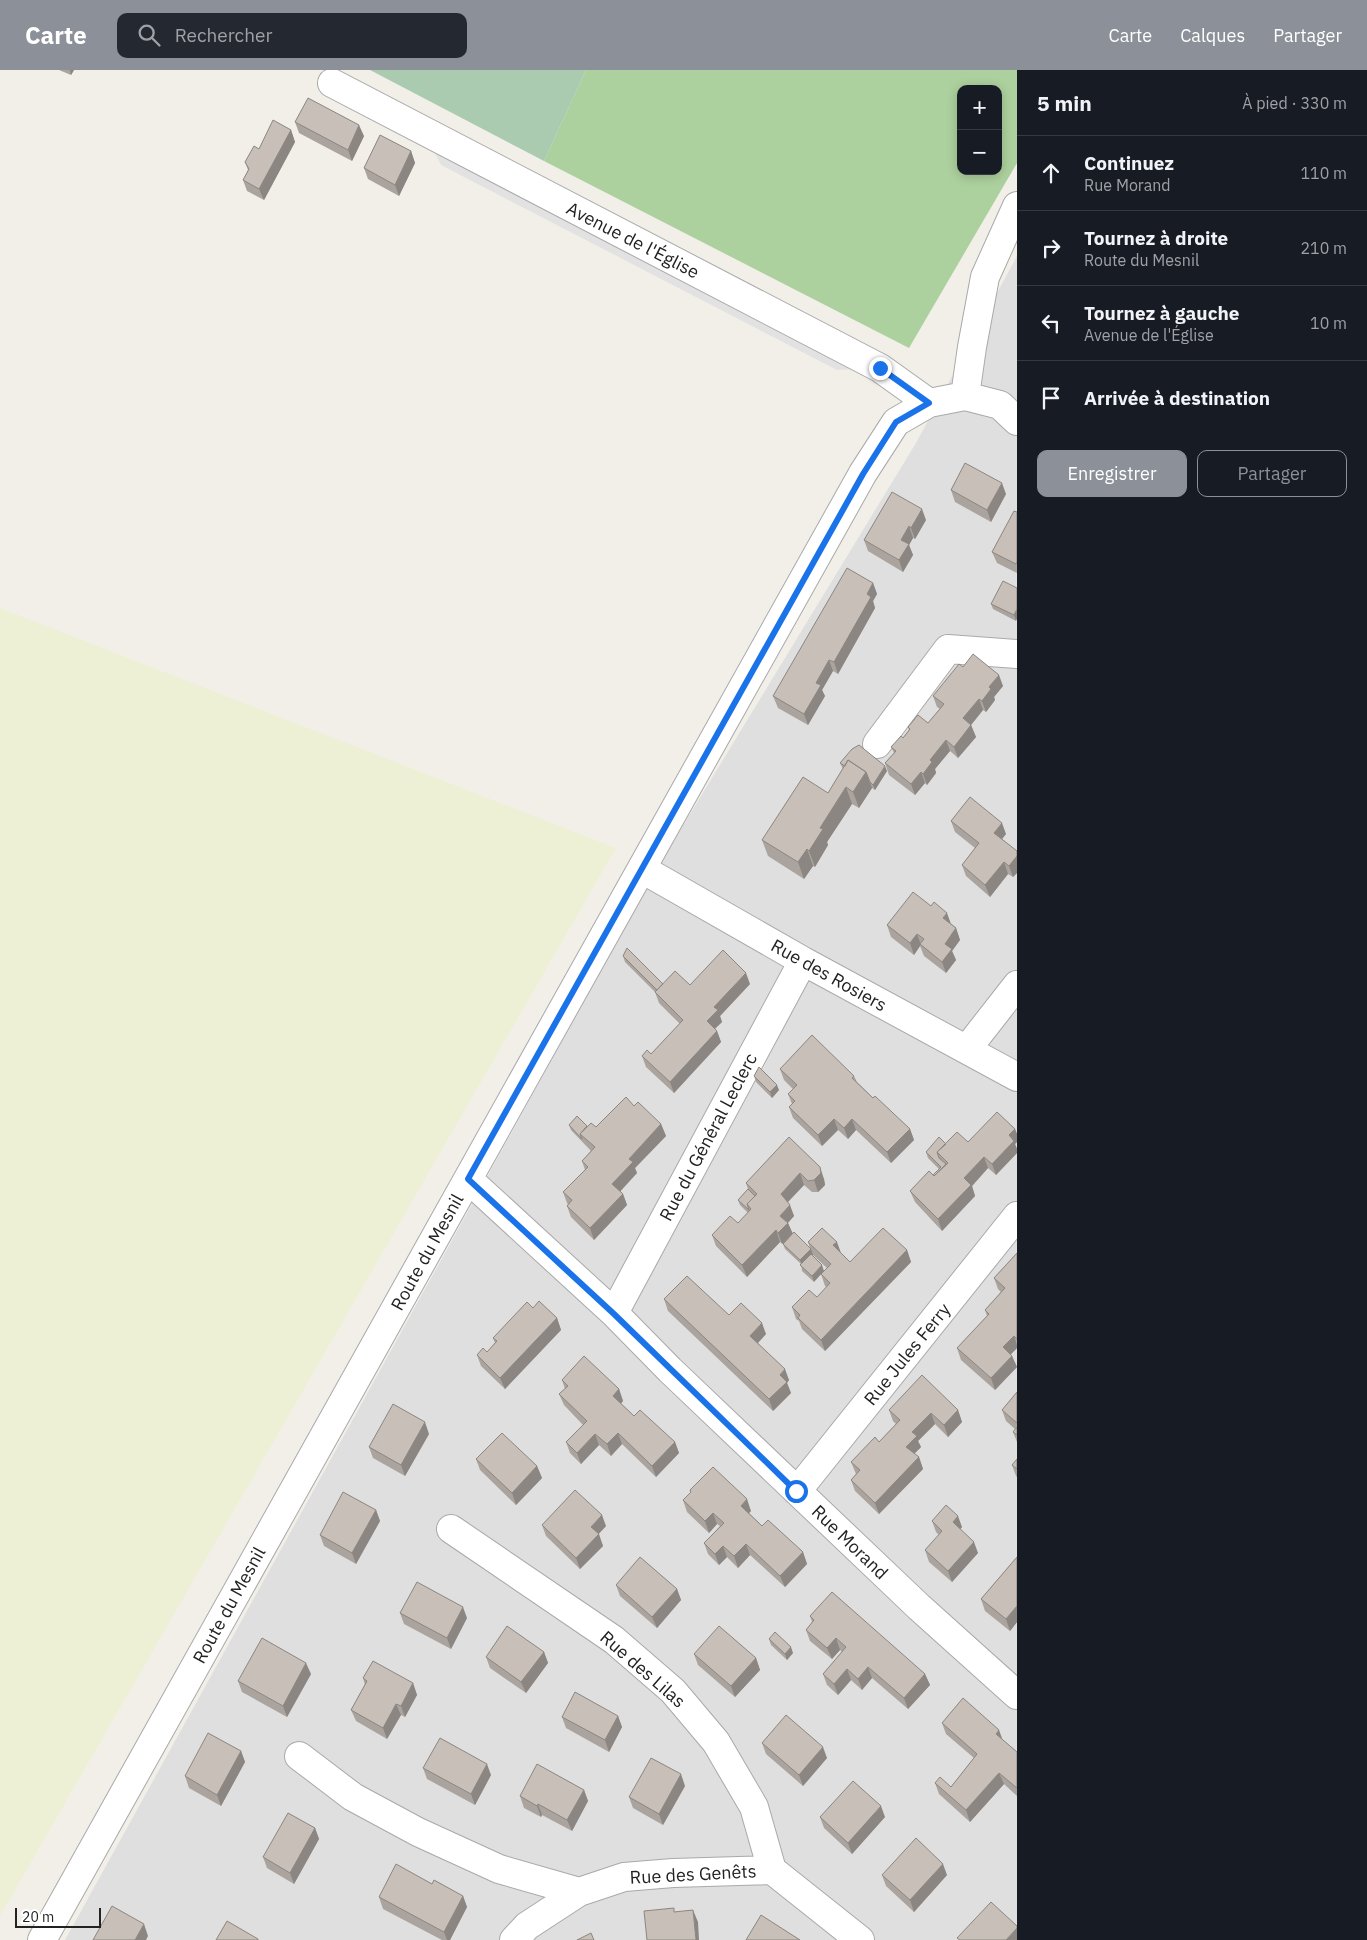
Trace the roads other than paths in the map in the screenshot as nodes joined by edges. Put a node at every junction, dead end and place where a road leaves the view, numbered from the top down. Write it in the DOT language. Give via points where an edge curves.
graph roads {
  1 [pos="332,83"];
  2 [pos="1017,206"];
  3 [pos="966,396"];
  4 [pos="929,403"];
  5 [pos="1017,421"];
  6 [pos="1017,654"];
  7 [pos="877,744"];
  8 [pos="642,869"];
  9 [pos="803,961"];
  10 [pos="1017,985"];
  11 [pos="967,1050"];
  12 [pos="1017,1077"];
  13 [pos="468,1179"];
  14 [pos="1017,1216"];
  15 [pos="614,1314"];
  16 [pos="796,1491"];
  17 [pos="451,1529"];
  18 [pos="1017,1695"];
  19 [pos="299,1756"];
  20 [pos="772,1870"];
  21 [pos="579,1892"];
  22 [pos="42,1940"];
  23 [pos="514,1940"];
  24 [pos="860,1940"];
  1 -- 4 [label="street, Avenue de l'Église" via="880,368"];
  2 -- 3 [label="street" via="985,277"];
  3 -- 4 [label="street, Route du Mesnil"];
  3 -- 5 [label="street" via="1000,405"];
  4 -- 8 [label="street, Route du Mesnil" via="896,422 863,474"];
  6 -- 7 [label="street" via="948,649"];
  8 -- 9 [label="street, Rue des Rosiers"];
  8 -- 13 [label="street, Route du Mesnil"];
  9 -- 11 [label="street, Rue des Rosiers"];
  9 -- 15 [label="street, Rue du Général Leclerc"];
  10 -- 11 [label="street"];
  11 -- 12 [label="street, Rue des Rosiers"];
  13 -- 15 [label="street, Rue Morand"];
  13 -- 22 [label="street, Route du Mesnil"];
  14 -- 16 [label="street, Rue Jules Ferry"];
  15 -- 16 [label="street, Rue Morand"];
  16 -- 18 [label="street, Rue Morand" via="919,1608"];
  17 -- 20 [label="street, Rue des Lilas" via="614,1640 674,1691 716,1742 754,1807"];
  19 -- 21 [label="street" via="353,1797 418,1832 499,1869"];
  20 -- 21 [label="street, Rue des Genêts" via="624,1877"];
  20 -- 24 [label="street"];
  21 -- 23 [label="street, Rue des Genêts" via="527,1926"];
}
